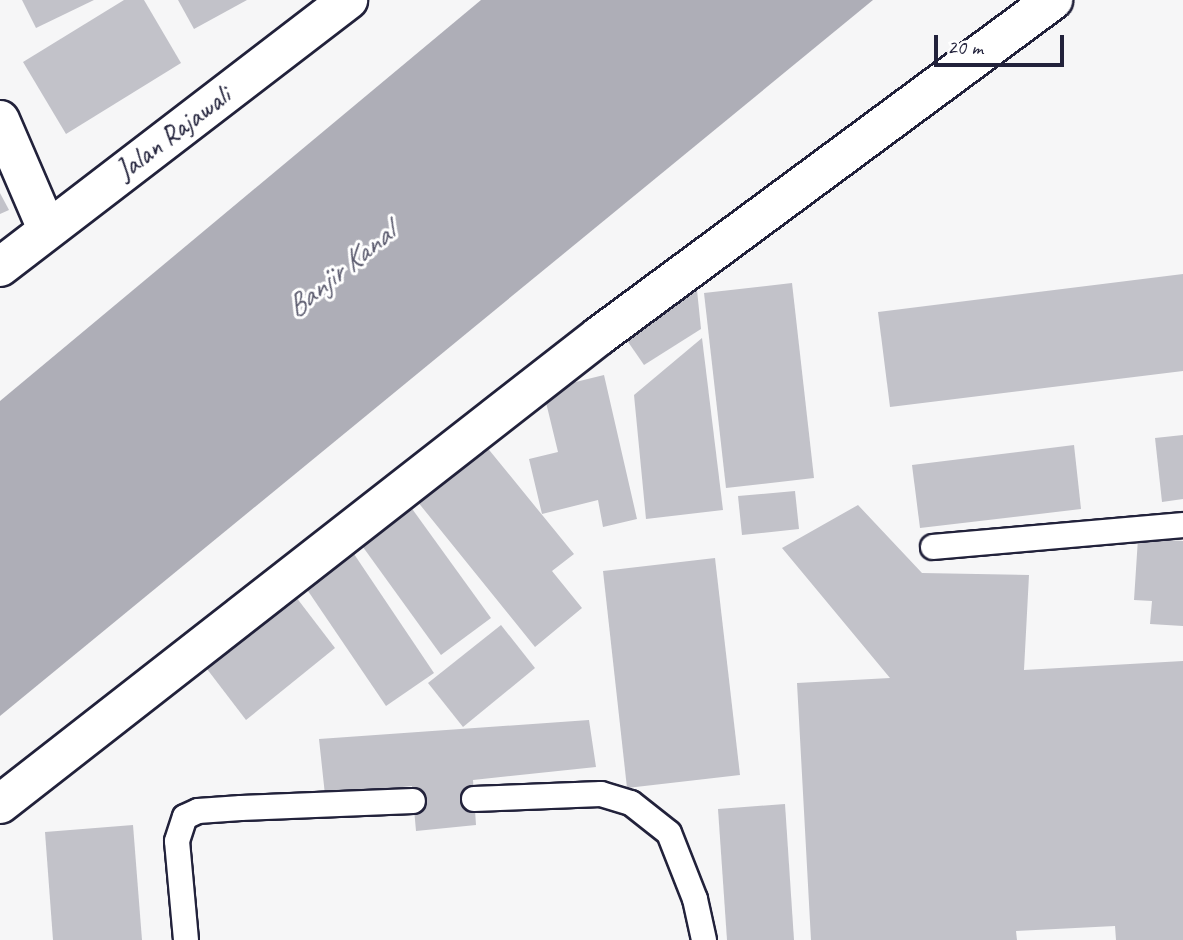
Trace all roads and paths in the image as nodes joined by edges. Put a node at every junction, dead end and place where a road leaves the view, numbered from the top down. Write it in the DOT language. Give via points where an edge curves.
graph roads {
  1 [pos="1053,0"];
  2 [pos="335,4"];
  3 [pos="0,120"];
  4 [pos="47,229"];
  5 [pos="0,267"];
  6 [pos="1183,526"];
  7 [pos="933,547"];
  8 [pos="474,799"];
  9 [pos="413,801"];
  10 [pos="0,804"];
  11 [pos="186,940"];
  12 [pos="704,940"];
  1 -- 10 [label="street" via="599,336"];
  2 -- 4 [label="street, Jalan Rajawali"];
  3 -- 4 [label="street"];
  4 -- 5 [label="street, Jalan Rajawali"];
  6 -- 7 [label="lane"];
  8 -- 12 [label="lane" via="601,794 631,803 669,833 695,899"];
  9 -- 11 [label="lane" via="241,807 198,811 185,817 177,841"];
}
